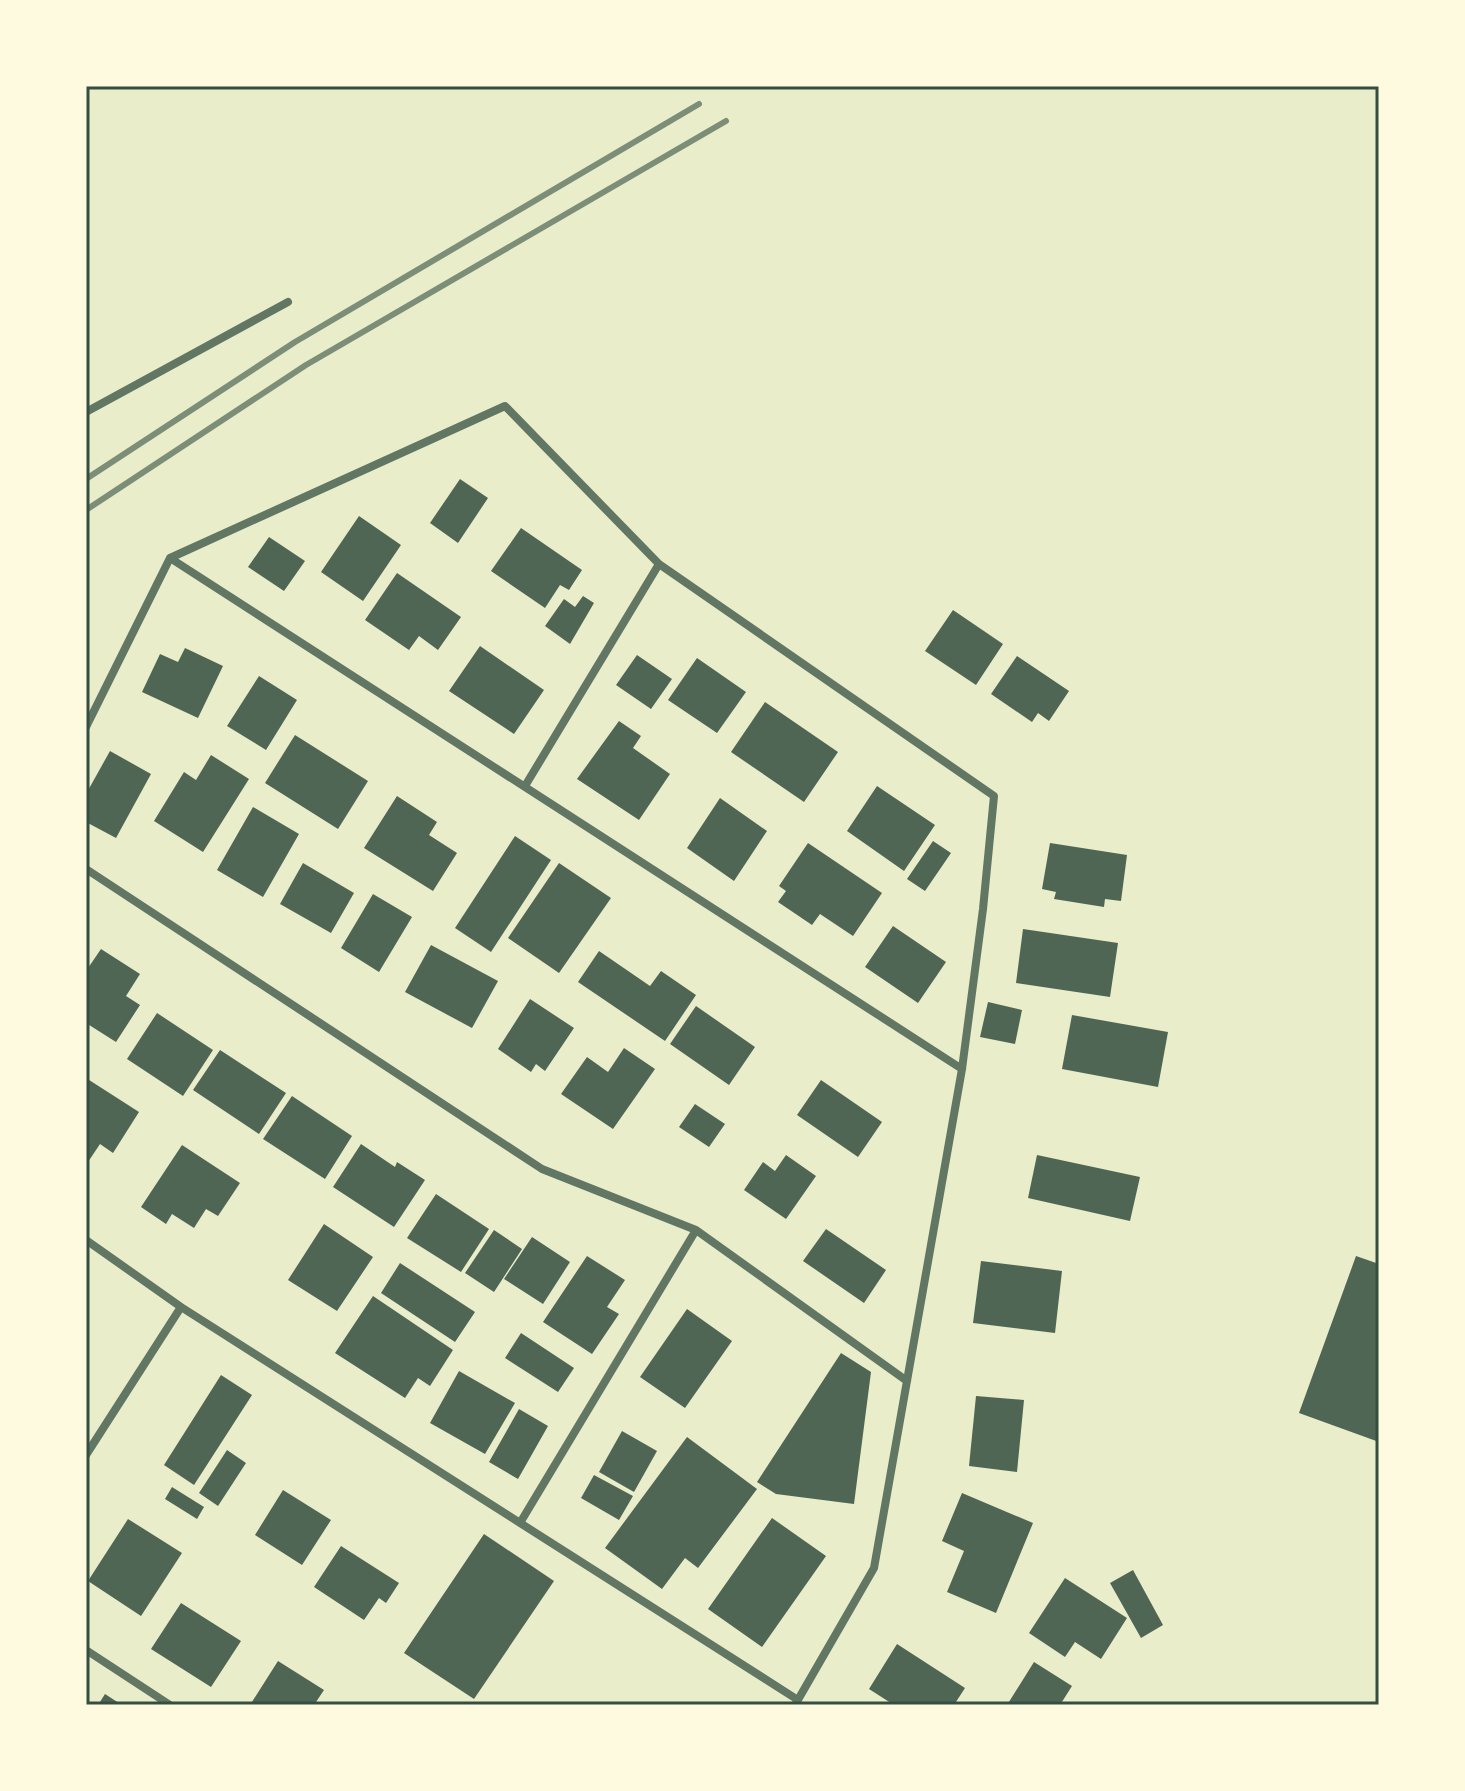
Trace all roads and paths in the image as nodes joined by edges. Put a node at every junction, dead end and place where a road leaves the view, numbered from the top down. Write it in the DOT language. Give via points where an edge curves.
graph roads {
  1 [pos="288,302"];
  2 [pos="86,412"];
  3 [pos="170,558"];
  4 [pos="659,564"];
  5 [pos="86,727"];
  6 [pos="525,786"];
  7 [pos="86,869"];
  8 [pos="962,1069"];
  9 [pos="696,1230"];
  10 [pos="86,1240"];
  11 [pos="181,1307"];
  12 [pos="907,1381"];
  13 [pos="86,1455"];
  14 [pos="520,1523"];
  15 [pos="86,1650"];
  16 [pos="796,1703"];
  17 [pos="170,1705"];
  1 -- 2 [label="street"];
  3 -- 4 [label="street" via="505,406"];
  3 -- 5 [label="street"];
  3 -- 6 [label="street"];
  4 -- 6 [label="street"];
  4 -- 8 [label="street" via="994,796"];
  6 -- 8 [label="street"];
  7 -- 9 [label="street" via="542,1169"];
  8 -- 12 [label="street"];
  9 -- 12 [label="street"];
  9 -- 14 [label="street"];
  10 -- 11 [label="street"];
  11 -- 13 [label="street"];
  11 -- 14 [label="street"];
  12 -- 16 [label="street" via="874,1568"];
  14 -- 16 [label="street"];
  15 -- 17 [label="street"];
}
